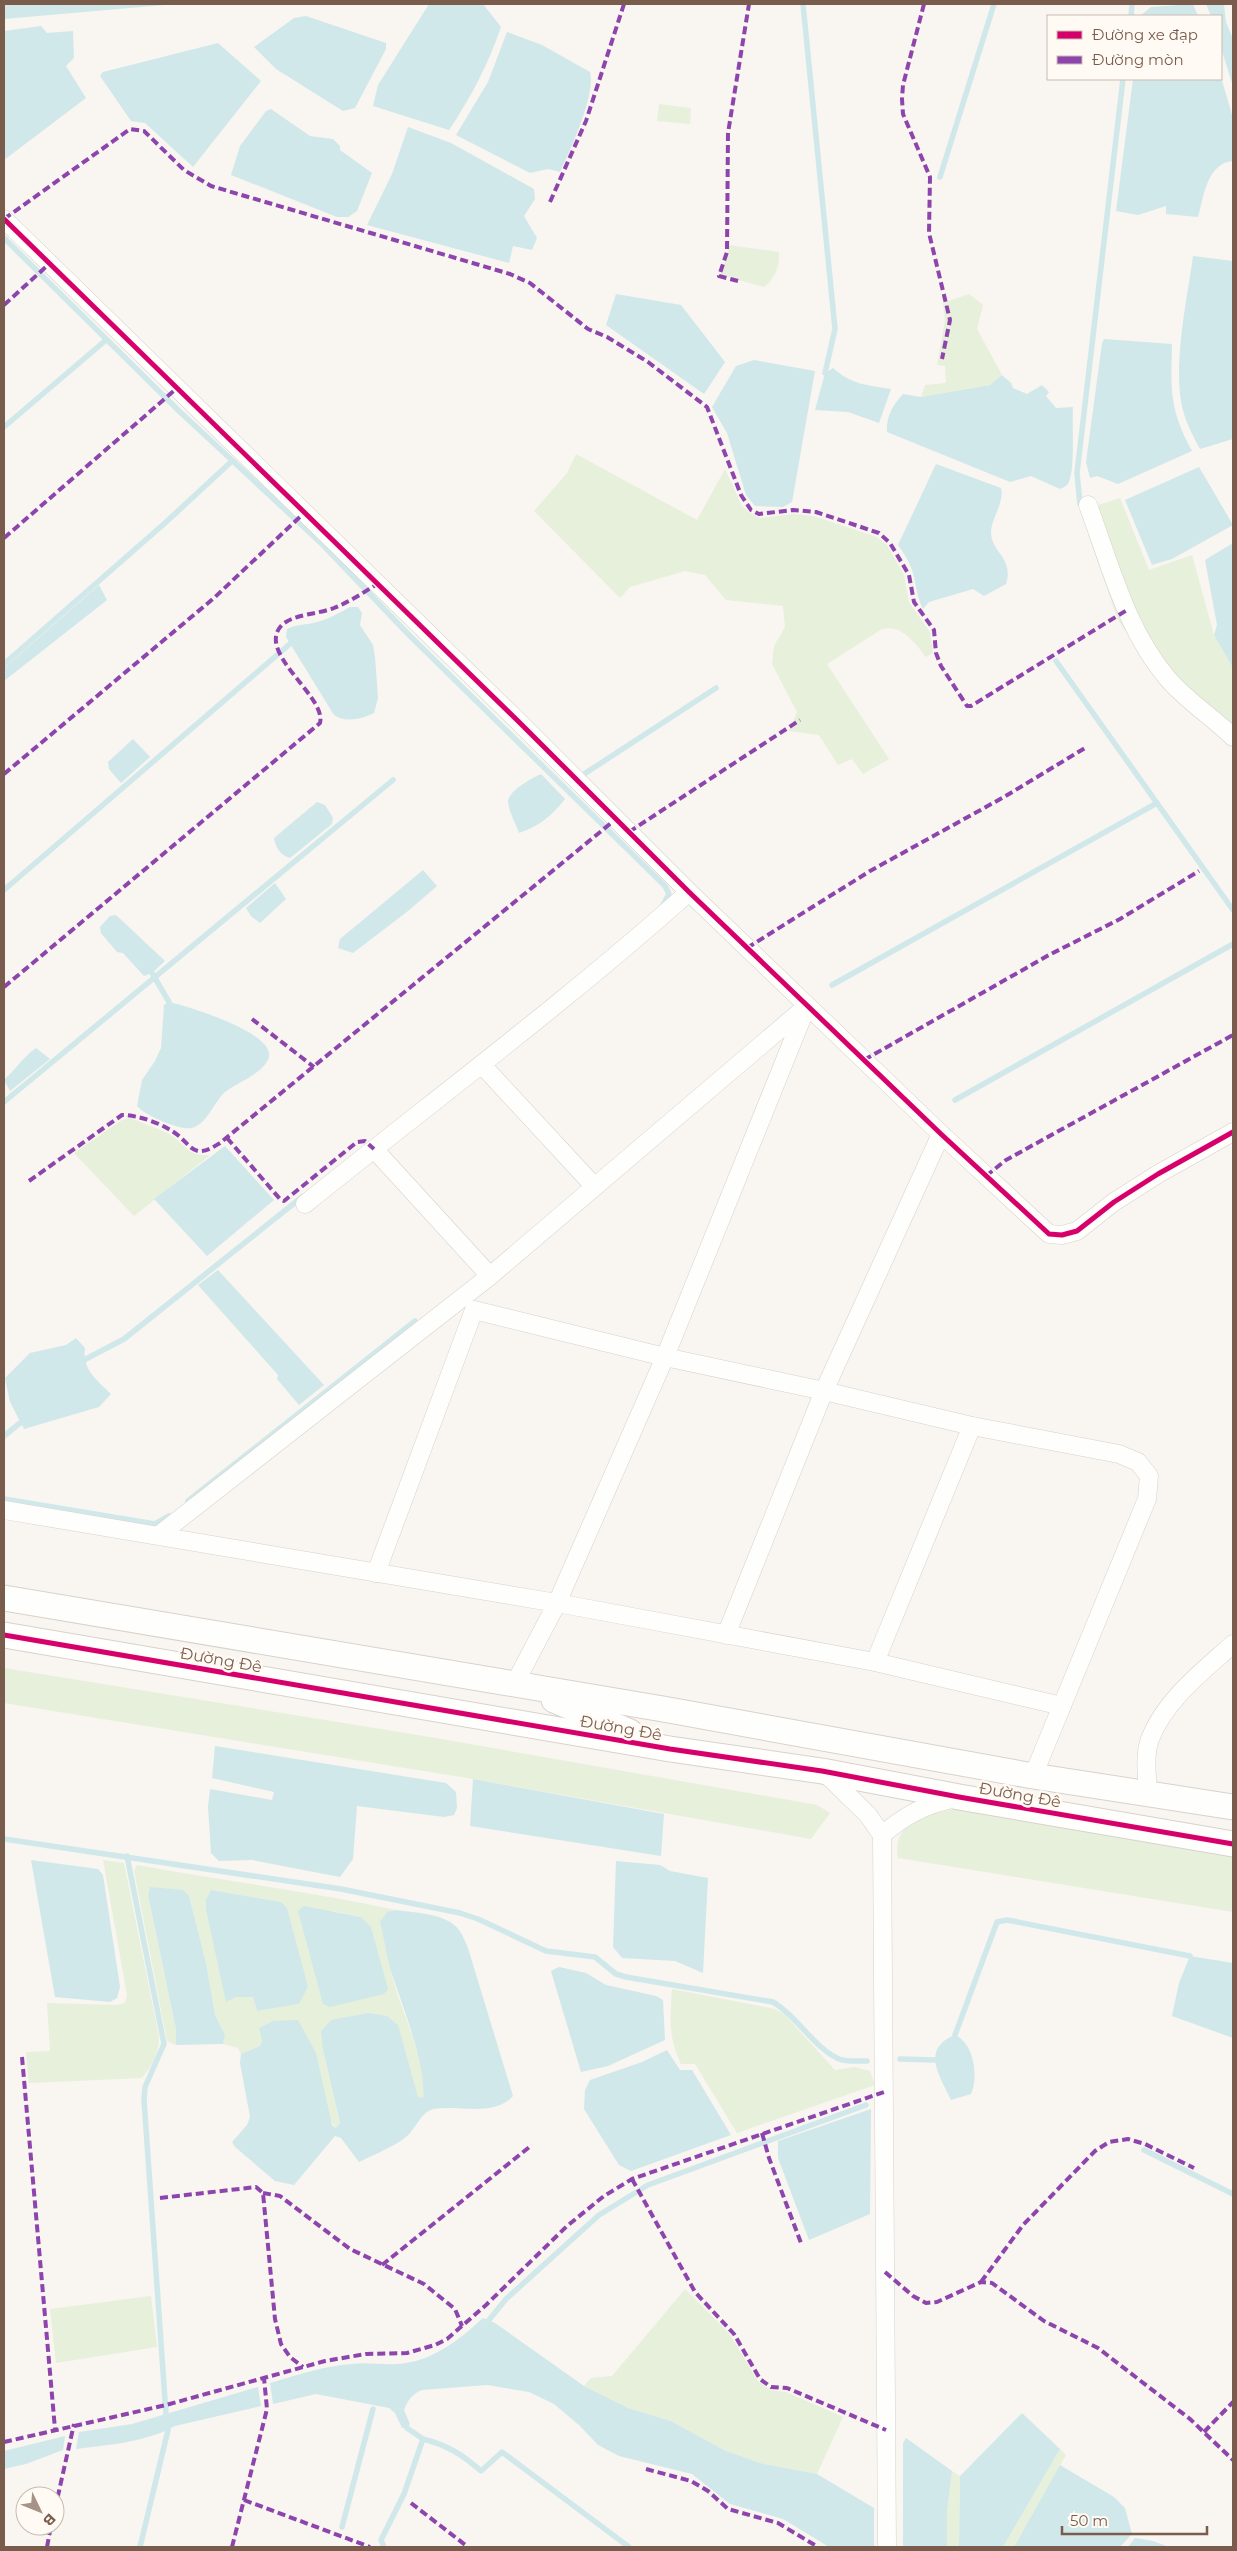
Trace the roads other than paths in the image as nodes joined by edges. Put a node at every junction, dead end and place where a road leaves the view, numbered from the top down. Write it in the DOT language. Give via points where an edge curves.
graph roads {
  1 [pos="4,219"];
  2 [pos="1088,505"];
  3 [pos="1233,737"];
  4 [pos="690,892"];
  5 [pos="807,1006"];
  6 [pos="483,1066"];
  7 [pos="1233,1132"];
  8 [pos="941,1134"];
  9 [pos="374,1149"];
  10 [pos="594,1186"];
  11 [pos="305,1204"];
  12 [pos="490,1276"];
  13 [pos="465,1293"];
  14 [pos="474,1310"];
  15 [pos="665,1356"];
  16 [pos="824,1391"];
  17 [pos="972,1426"];
  18 [pos="4,1510"];
  19 [pos="159,1535"];
  20 [pos="376,1573"];
  21 [pos="4,1598"];
  22 [pos="557,1603"];
  23 [pos="4,1635"];
  24 [pos="726,1635"];
  25 [pos="1233,1644"];
  26 [pos="875,1662"];
  27 [pos="515,1683"];
  28 [pos="1062,1706"];
  29 [pos="670,1749"];
  30 [pos="822,1771"];
  31 [pos="1033,1776"];
  32 [pos="1148,1792"];
  33 [pos="959,1797"];
  34 [pos="1233,1807"];
  35 [pos="882,1835"];
  36 [pos="1233,1844"];
  37 [pos="887,2547"];
  1 -- 4 [label="street"];
  2 -- 3 [label="street" via="1127,610 1152,657 1168,680"];
  4 -- 5 [label="street"];
  4 -- 6 [label="street" via="616,958"];
  5 -- 8 [label="street"];
  5 -- 10 [label="street"];
  5 -- 15 [label="street"];
  6 -- 9 [label="street"];
  6 -- 10 [label="street"];
  7 -- 8 [label="street" via="1158,1174 1077,1231 1062,1236 1049,1234 1037,1224"];
  8 -- 16 [label="street"];
  9 -- 11 [label="street"];
  9 -- 12 [label="street"];
  10 -- 12 [label="street"];
  12 -- 13 [label="street"];
  13 -- 14 [label="street"];
  13 -- 19 [label="street"];
  14 -- 15 [label="street"];
  14 -- 20 [label="street"];
  15 -- 16 [label="street"];
  15 -- 22 [label="street"];
  16 -- 17 [label="street"];
  16 -- 24 [label="street"];
  17 -- 26 [label="street"];
  17 -- 28 [label="street" via="1119,1454 1138,1462 1148,1476 1147,1499"];
  18 -- 19 [label="street"];
  19 -- 20 [label="street"];
  20 -- 22 [label="street"];
  21 -- 27 [label="street, Đường Đê"];
  22 -- 24 [label="street"];
  22 -- 27 [label="street"];
  23 -- 29 [label="street, Đường Đê"];
  24 -- 26 [label="street"];
  25 -- 32 [label="street" via="1184,1690 1162,1717 1150,1740 1146,1762"];
  26 -- 28 [label="street"];
  27 -- 29 [label="street"];
  27 -- 31 [label="street, Đường Đê"];
  28 -- 31 [label="street"];
  29 -- 30 [label="street, Đường Đê"];
  30 -- 33 [label="street, Đường Đê"];
  30 -- 35 [label="street" via="868,1815"];
  31 -- 32 [label="street, Đường Đê"];
  32 -- 34 [label="street, Đường Đê"];
  33 -- 35 [label="street" via="932,1803 902,1817"];
  33 -- 36 [label="street, Đường Đê"];
  35 -- 37 [label="street"];
}
